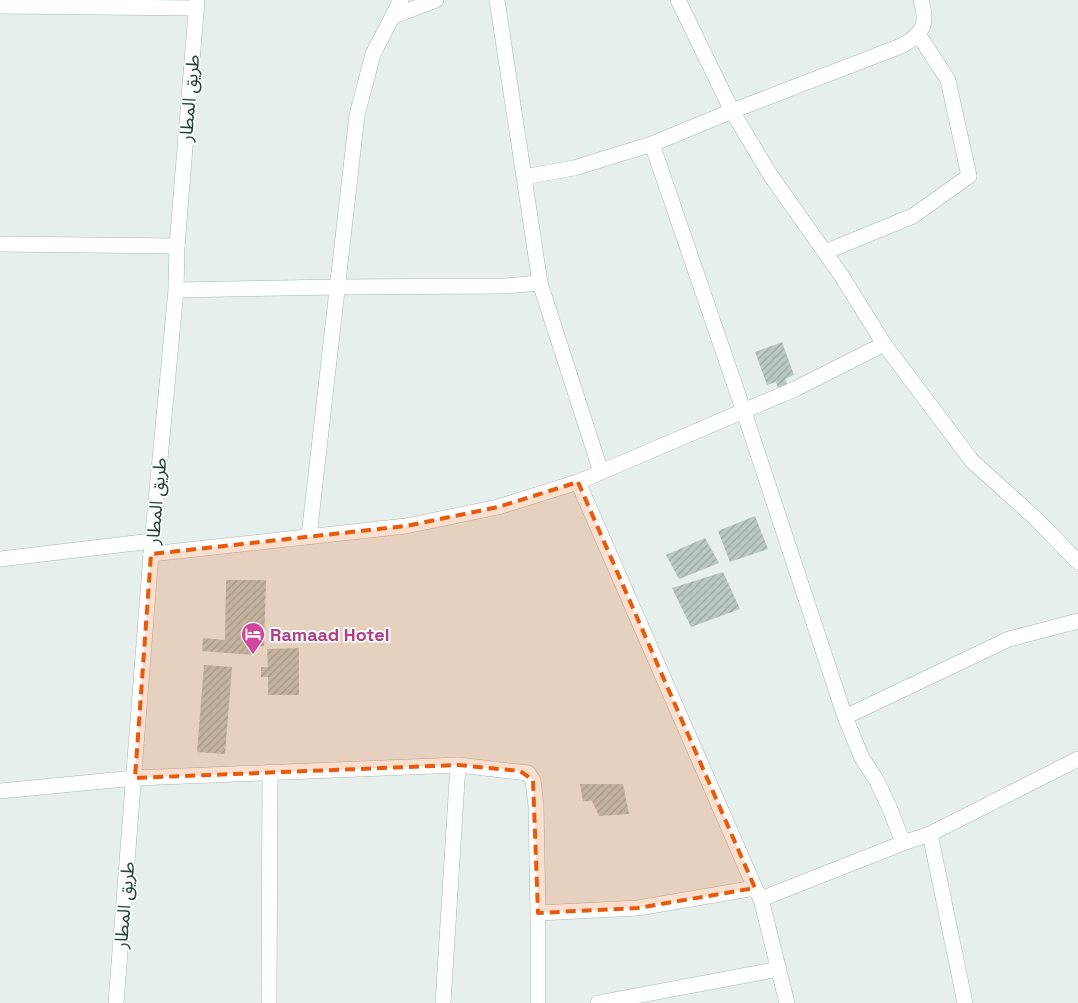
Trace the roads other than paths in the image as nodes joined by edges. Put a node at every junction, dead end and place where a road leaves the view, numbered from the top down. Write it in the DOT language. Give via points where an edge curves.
graph roads {
  1 [pos="401,0"];
  2 [pos="436,0"];
  3 [pos="496,0"];
  4 [pos="921,0"];
  5 [pos="682,1"];
  6 [pos="197,4"];
  7 [pos="0,6"];
  8 [pos="394,16"];
  9 [pos="918,34"];
  10 [pos="732,111"];
  11 [pos="652,144"];
  12 [pos="524,177"];
  13 [pos="0,244"];
  14 [pos="177,246"];
  15 [pos="825,252"];
  16 [pos="540,283"];
  17 [pos="337,287"];
  18 [pos="176,290"];
  19 [pos="884,344"];
  20 [pos="744,412"];
  21 [pos="601,472"];
  22 [pos="578,482"];
  23 [pos="310,536"];
  24 [pos="152,548"];
  25 [pos="0,559"];
  26 [pos="1078,562"];
  27 [pos="1078,621"];
  28 [pos="845,716"];
  29 [pos="1078,759"];
  30 [pos="458,765"];
  31 [pos="270,772"];
  32 [pos="134,778"];
  33 [pos="0,791"];
  34 [pos="930,834"];
  35 [pos="903,843"];
  36 [pos="758,894"];
  37 [pos="538,913"];
  38 [pos="779,969"];
  39 [pos="116,1003"];
  40 [pos="269,1003"];
  41 [pos="444,1003"];
  42 [pos="538,1003"];
  43 [pos="598,1003"];
  44 [pos="787,1003"];
  45 [pos="965,1003"];
  1 -- 8 [label="street"];
  2 -- 8 [label="street"];
  3 -- 12 [label="street"];
  4 -- 9 [label="street" via="925,15"];
  5 -- 10 [label="street"];
  6 -- 7 [label="street"];
  6 -- 14 [label="street, طريق المطار"];
  8 -- 17 [label="street" via="373,54 357,115"];
  9 -- 10 [label="street" via="901,46"];
  9 -- 15 [label="street" via="948,80 969,176 912,216"];
  10 -- 11 [label="street"];
  10 -- 15 [label="street" via="771,176"];
  11 -- 12 [label="street" via="574,168"];
  11 -- 20 [label="street"];
  12 -- 16 [label="street"];
  13 -- 14 [label="street"];
  14 -- 18 [label="street, طريق المطار"];
  15 -- 19 [label="street"];
  16 -- 17 [label="street" via="495,287"];
  16 -- 21 [label="street"];
  17 -- 18 [label="street"];
  17 -- 23 [label="street"];
  18 -- 24 [label="street, طريق المطار"];
  19 -- 20 [label="street"];
  19 -- 26 [label="street" via="972,460"];
  20 -- 21 [label="street"];
  20 -- 28 [label="street"];
  21 -- 22 [label="street"];
  22 -- 23 [label="street" via="498,507 406,526"];
  22 -- 36 [label="street"];
  23 -- 24 [label="street"];
  24 -- 25 [label="street"];
  24 -- 32 [label="street, طريق المطار"];
  27 -- 28 [label="street" via="1009,639"];
  28 -- 35 [label="street"];
  29 -- 34 [label="street"];
  30 -- 31 [label="street"];
  30 -- 37 [label="street" via="520,771 528,773 534,780"];
  30 -- 41 [label="street"];
  31 -- 32 [label="street"];
  31 -- 40 [label="street"];
  32 -- 33 [label="street"];
  32 -- 39 [label="street, طريق المطار"];
  34 -- 35 [label="street"];
  34 -- 45 [label="street"];
  35 -- 36 [label="street"];
  36 -- 37 [label="street" via="638,908"];
  36 -- 38 [label="street"];
  37 -- 42 [label="street"];
  38 -- 43 [label="street"];
  38 -- 44 [label="street"];
}
